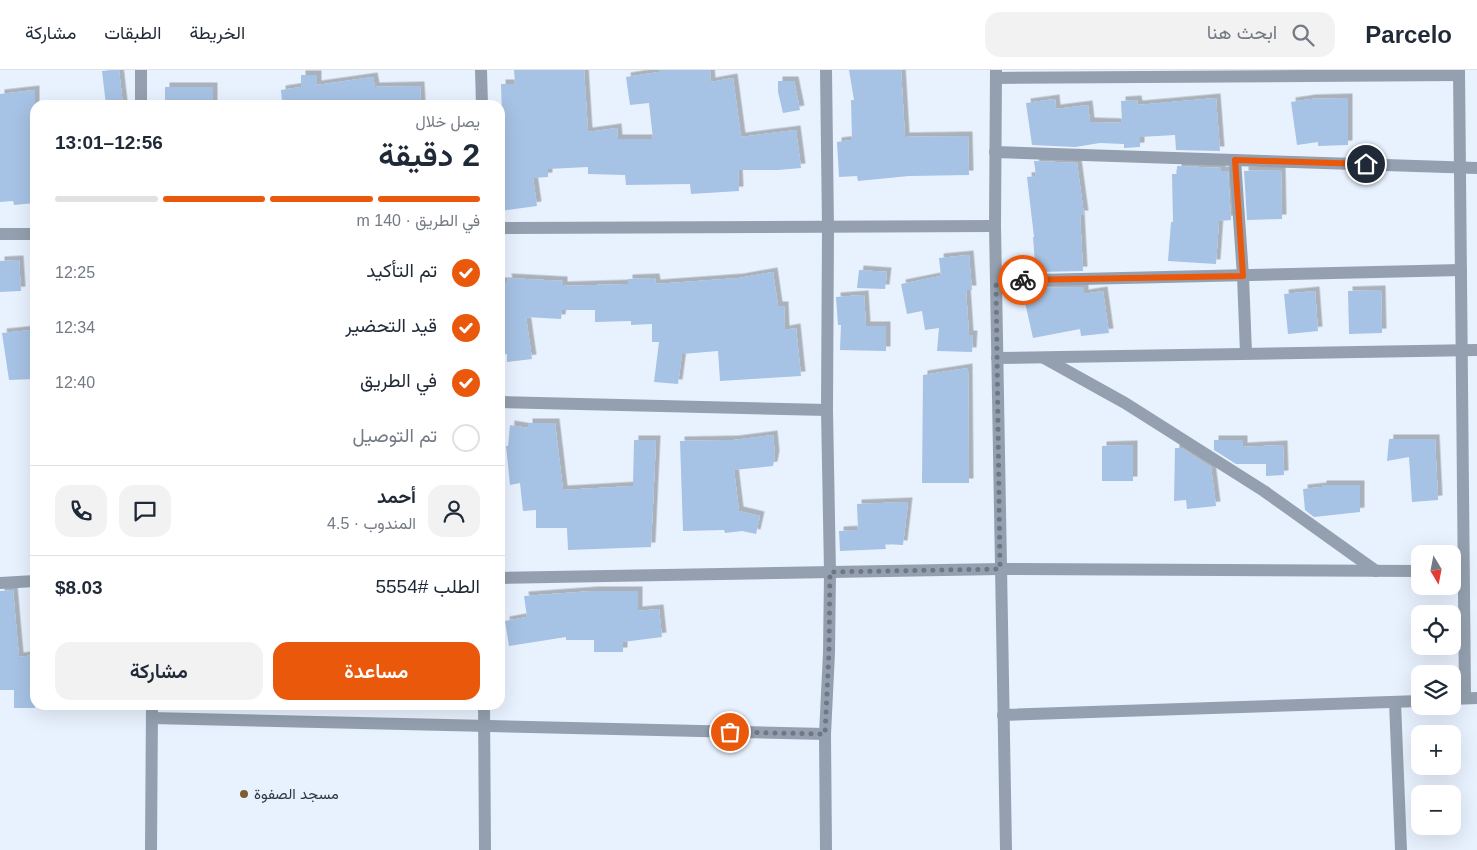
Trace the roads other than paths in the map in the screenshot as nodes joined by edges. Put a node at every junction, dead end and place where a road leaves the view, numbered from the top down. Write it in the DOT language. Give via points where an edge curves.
graph roads {
  1 [pos="141,70"];
  2 [pos="481,70"];
  3 [pos="826,70"];
  4 [pos="1459,73"];
  5 [pos="996,74"];
  6 [pos="141,100"];
  7 [pos="482,100"];
  8 [pos="995,152"];
  9 [pos="1235,160"];
  10 [pos="1460,167"];
  11 [pos="1477,168"];
  12 [pos="828,226"];
  13 [pos="995,226"];
  14 [pos="505,228"];
  15 [pos="0,234"];
  16 [pos="30,234"];
  17 [pos="1461,270"];
  18 [pos="1243,276"];
  19 [pos="996,281"];
  20 [pos="1461,350"];
  21 [pos="1477,350"];
  22 [pos="1246,353"];
  23 [pos="1043,357"];
  24 [pos="997,358"];
  25 [pos="505,402"];
  26 [pos="827,410"];
  27 [pos="1458,545"];
  28 [pos="1000,569"];
  29 [pos="1376,571"];
  30 [pos="1411,571"];
  31 [pos="830,572"];
  32 [pos="505,578"];
  33 [pos="30,581"];
  34 [pos="0,583"];
  35 [pos="1459,595"];
  36 [pos="1465,698"];
  37 [pos="1411,701"];
  38 [pos="1395,702"];
  39 [pos="152,710"];
  40 [pos="484,710"];
  41 [pos="1003,715"];
  42 [pos="152,718"];
  43 [pos="484,727"];
  44 [pos="825,734"];
  45 [pos="151,850"];
  46 [pos="485,850"];
  47 [pos="826,850"];
  48 [pos="1006,850"];
  49 [pos="1401,850"];
  1 -- 6 [label="street"];
  2 -- 7 [label="street"];
  3 -- 12 [label="street"];
  4 -- 5 [label="street"];
  4 -- 10 [label="street"];
  5 -- 8 [label="street"];
  8 -- 9 [label="street"];
  8 -- 13 [label="street"];
  9 -- 10 [label="street"];
  9 -- 18 [label="street"];
  10 -- 11 [label="street"];
  10 -- 17 [label="street"];
  12 -- 13 [label="street"];
  12 -- 14 [label="street"];
  12 -- 26 [label="street"];
  13 -- 19 [label="street"];
  15 -- 16 [label="street"];
  17 -- 18 [label="street"];
  17 -- 20 [label="street"];
  18 -- 19 [label="street"];
  18 -- 22 [label="street"];
  19 -- 24 [label="street"];
  20 -- 21 [label="street"];
  20 -- 22 [label="street"];
  20 -- 27 [label="street"];
  22 -- 23 [label="street"];
  23 -- 24 [label="street"];
  23 -- 29 [label="street" via="1125,403 1256,486"];
  24 -- 28 [label="street"];
  25 -- 26 [label="street"];
  26 -- 31 [label="street"];
  28 -- 29 [label="street"];
  28 -- 31 [label="street"];
  28 -- 41 [label="street"];
  29 -- 30 [label="street"];
  31 -- 32 [label="street"];
  31 -- 44 [label="street"];
  33 -- 34 [label="street"];
  35 -- 36 [label="street"];
  37 -- 38 [label="street"];
  38 -- 41 [label="street"];
  38 -- 49 [label="street"];
  39 -- 42 [label="street"];
  40 -- 43 [label="street"];
  41 -- 48 [label="street"];
  42 -- 43 [label="street"];
  42 -- 45 [label="street"];
  43 -- 44 [label="street"];
  43 -- 46 [label="street"];
  44 -- 47 [label="street"];
}
